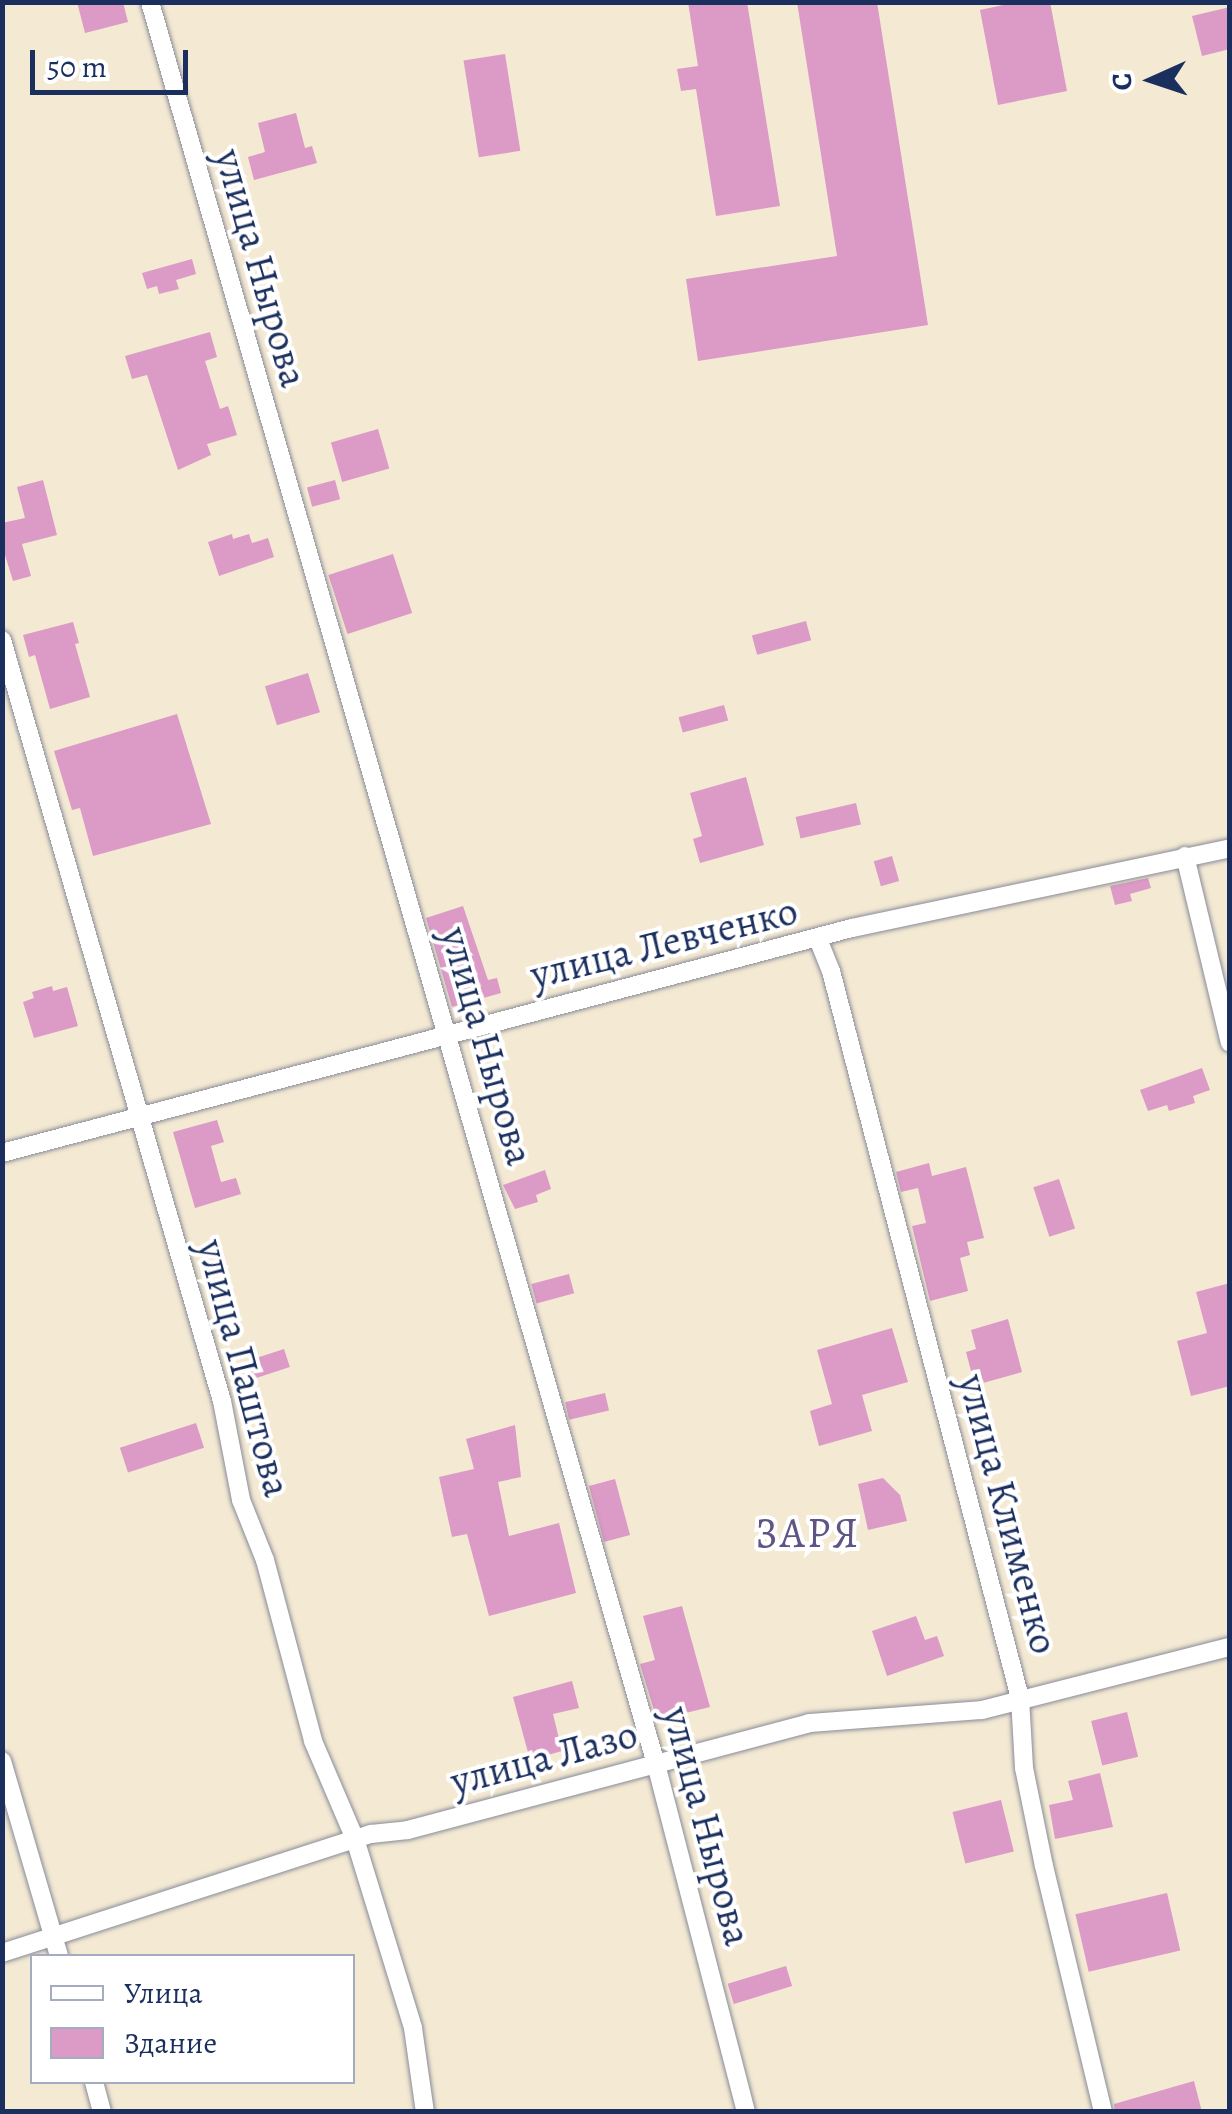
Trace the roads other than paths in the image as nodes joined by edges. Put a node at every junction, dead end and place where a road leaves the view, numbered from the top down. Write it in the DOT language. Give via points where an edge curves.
graph roads {
  1 [pos="150,2"];
  2 [pos="2,640"];
  3 [pos="1230,848"];
  4 [pos="1185,856"];
  5 [pos="818,939"];
  6 [pos="448,1035"];
  7 [pos="1230,1043"];
  8 [pos="138,1119"];
  9 [pos="2,1153"];
  10 [pos="1230,1647"];
  11 [pos="1020,1698"];
  12 [pos="2,1761"];
  13 [pos="656,1764"];
  14 [pos="355,1839"];
  15 [pos="54,1937"];
  16 [pos="2,1953"];
  17 [pos="58,1954"];
  18 [pos="95,2084"];
  19 [pos="102,2112"];
  20 [pos="425,2112"];
  21 [pos="746,2112"];
  22 [pos="1103,2112"];
  1 -- 6 [label="street, улица Нырова"];
  2 -- 8 [label="street, улица Паштова"];
  3 -- 4 [label="street, улица Левченко"];
  4 -- 5 [label="street, улица Левченко"];
  4 -- 7 [label="street"];
  5 -- 6 [label="street, улица Левченко"];
  5 -- 11 [label="street, улица Клименко"];
  6 -- 8 [label="street, улица Левченко"];
  6 -- 13 [label="street, улица Нырова"];
  8 -- 9 [label="street, улица Левченко"];
  8 -- 14 [label="street, улица Паштова" via="313,1742"];
  10 -- 11 [label="street, улица Лазо"];
  11 -- 13 [label="street, улица Лазо" via="982,1710 810,1723"];
  11 -- 22 [label="street, улица Клименко" via="1024,1768"];
  12 -- 15 [label="street"];
  13 -- 14 [label="street, улица Лазо"];
  13 -- 21 [label="street, улица Нырова"];
  14 -- 15 [label="street, улица Лазо"];
  14 -- 20 [label="street, улица Паштова" via="413,2028"];
  15 -- 16 [label="street, улица Лазо"];
  15 -- 17 [label="street"];
  18 -- 19 [label="street"];
}
